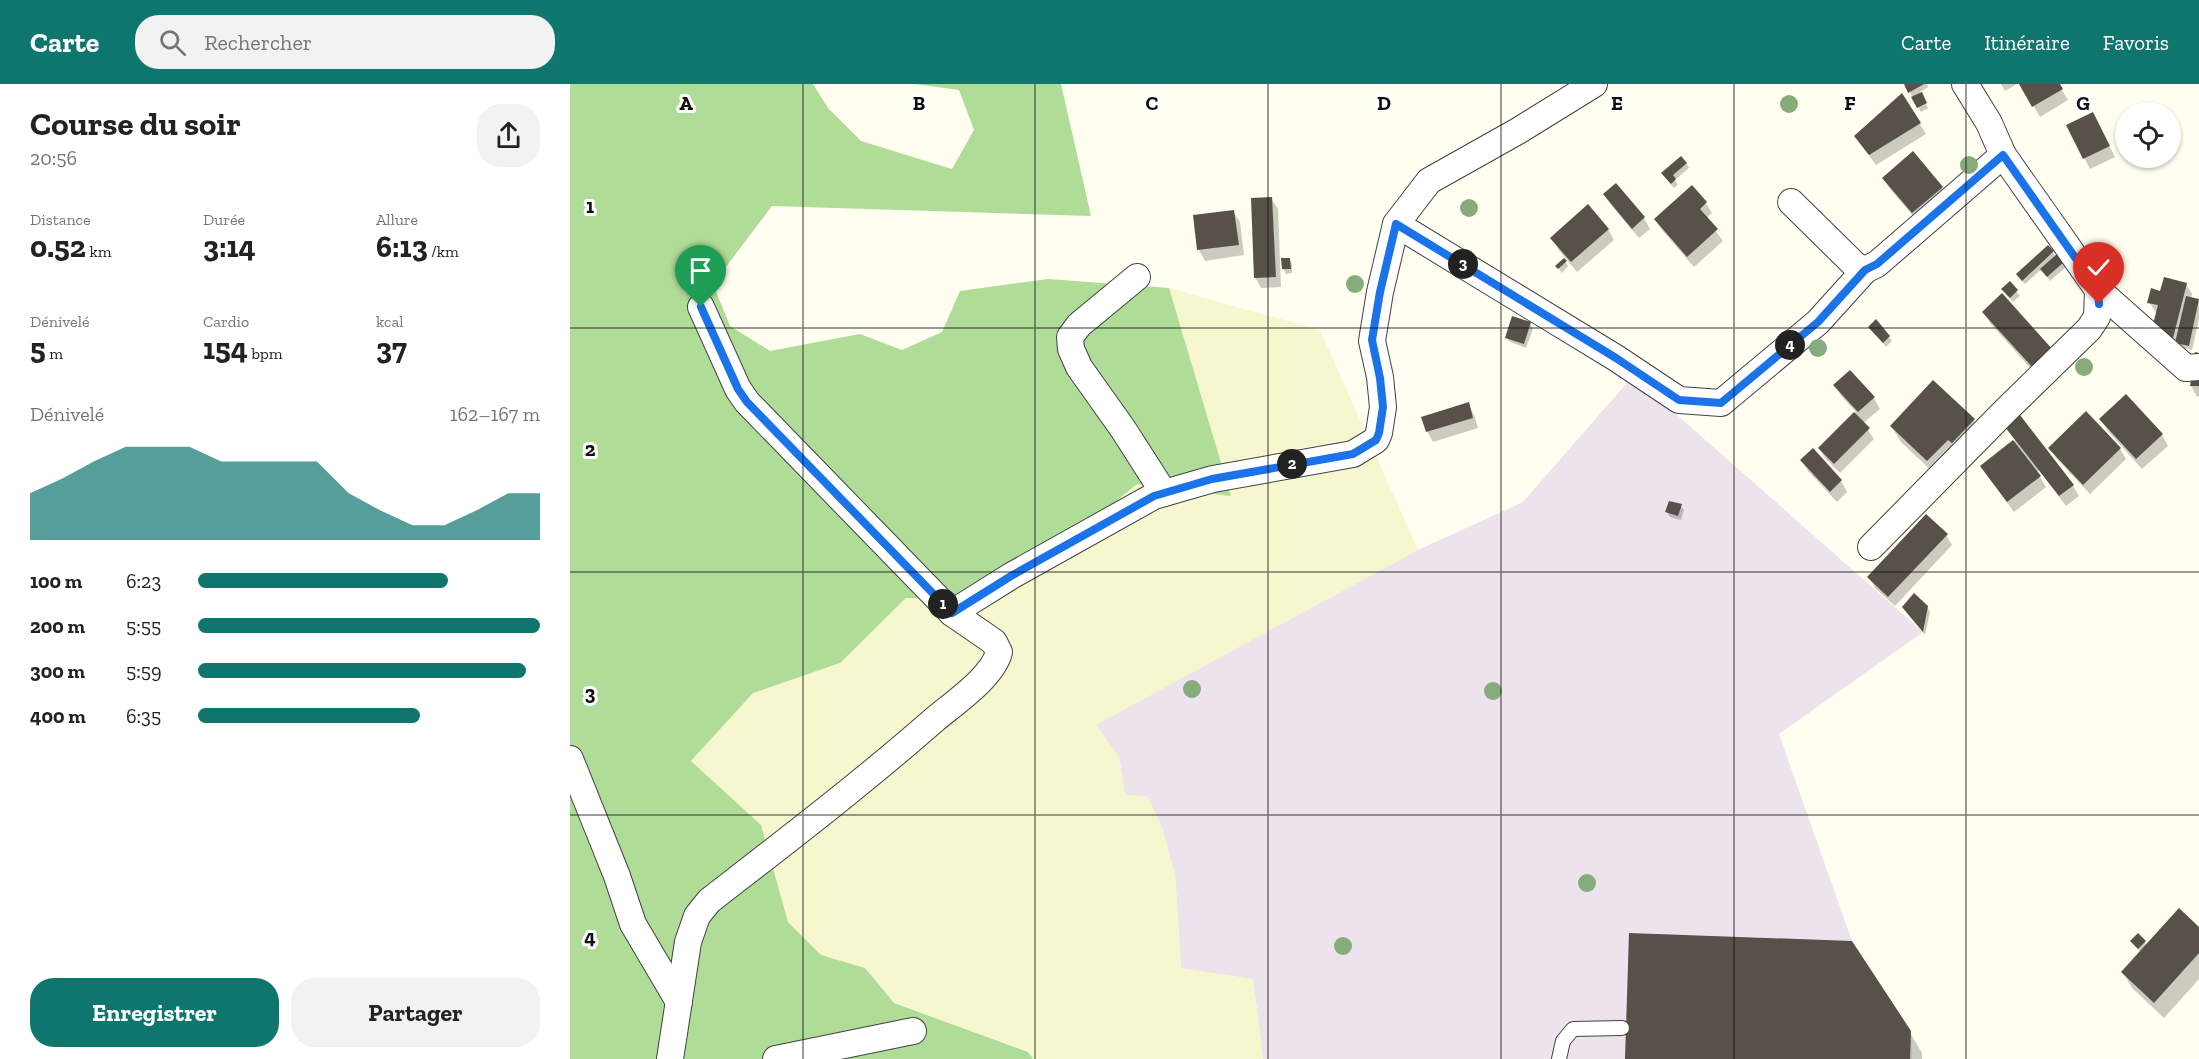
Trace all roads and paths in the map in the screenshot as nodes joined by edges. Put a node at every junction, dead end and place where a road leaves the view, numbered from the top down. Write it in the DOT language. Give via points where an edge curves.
graph roads {
  1 [pos="1594,84"];
  2 [pos="1965,84"];
  3 [pos="2003,155"];
  4 [pos="1791,202"];
  5 [pos="1396,224"];
  6 [pos="1865,270"];
  7 [pos="1137,277"];
  8 [pos="2098,290"];
  9 [pos="701,307"];
  10 [pos="2199,367"];
  11 [pos="1164,494"];
  12 [pos="1872,547"];
  13 [pos="952,613"];
  14 [pos="570,759"];
  15 [pos="679,1002"];
  16 [pos="1622,1028"];
  17 [pos="913,1031"];
  18 [pos="670,1059"];
  19 [pos="776,1059"];
  20 [pos="1559,1059"];
  1 -- 5 [label="street" via="1429,181"];
  2 -- 3 [label="street"];
  3 -- 6 [label="street" via="1877,264"];
  3 -- 8 [label="street"];
  4 -- 6 [label="street" via="1856,266"];
  5 -- 6 [label="street" via="1679,400 1721,403 1818,322"];
  5 -- 11 [label="street" via="1372,340 1383,407 1376,440 1353,454 1212,479"];
  7 -- 11 [label="street" via="1079,326 1070,337 1071,349 1079,368"];
  8 -- 10 [label="street" via="2186,368"];
  8 -- 12 [label="street" via="2097,317 2089,329"];
  9 -- 13 [label="street" via="747,402"];
  11 -- 13 [label="street" via="1138,503"];
  13 -- 15 [label="street" via="994,642 999,652 996,663 872,774 709,901 697,915 688,942"];
  14 -- 15 [label="street" via="633,924"];
  15 -- 18 [label="street"];
  16 -- 20 [label="lane" via="1573,1029 1563,1041"];
  17 -- 19 [label="street"];
}
